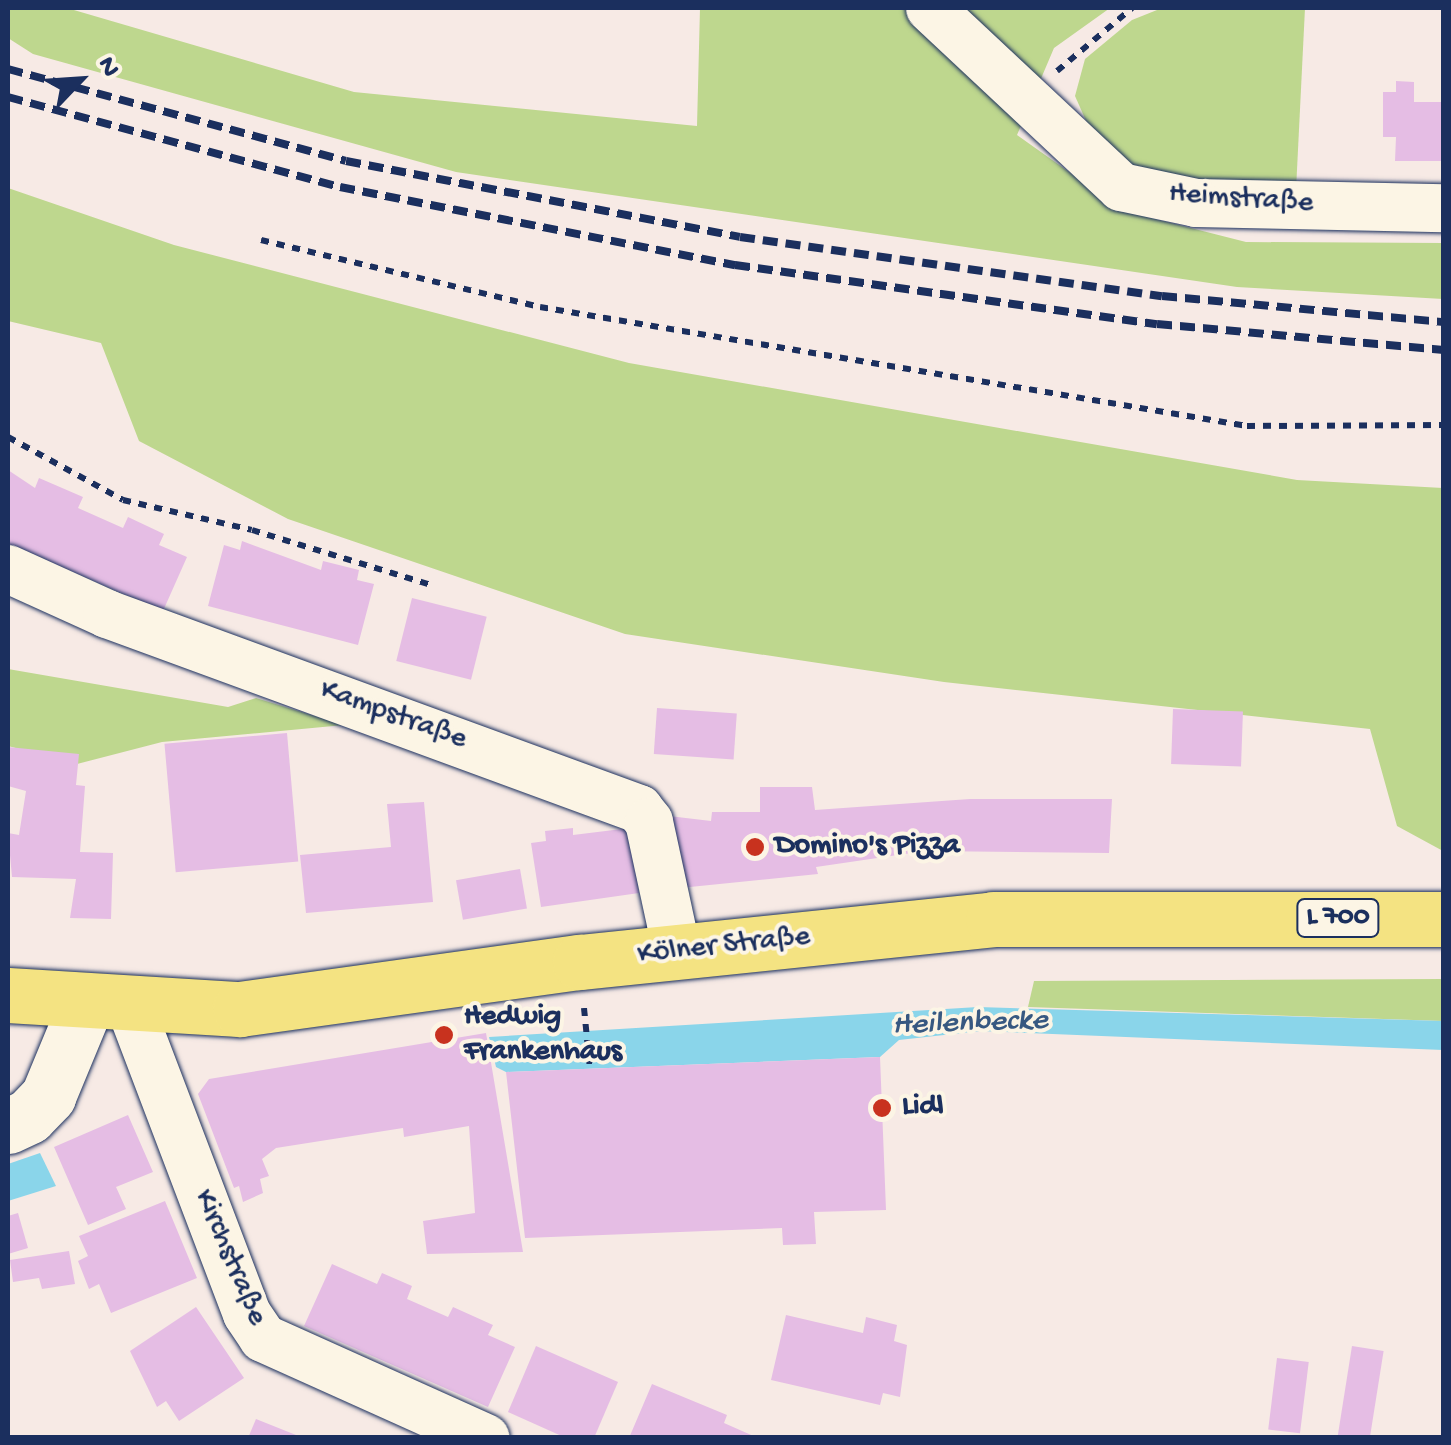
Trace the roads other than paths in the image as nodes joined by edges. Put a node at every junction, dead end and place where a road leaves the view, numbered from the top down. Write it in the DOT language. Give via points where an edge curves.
graph roads {
  1 [pos="930,8"];
  2 [pos="1444,208"];
  3 [pos="8,569"];
  4 [pos="1444,918"];
  5 [pos="676,952"];
  6 [pos="8,994"];
  7 [pos="108,1004"];
  8 [pos="8,1126"];
  9 [pos="486,1438"];
  1 -- 2 [label="street, Heimstraße" via="1122,187 1196,203"];
  3 -- 5 [label="street, Kampstraße" via="107,614 639,809 650,822"];
  4 -- 5 [label="main road, Kölner Straße / L 700" via="992,919"];
  5 -- 7 [label="main road, Kölner Straße / L 700" via="240,1009"];
  6 -- 7 [label="main road, Kölner Straße"];
  7 -- 8 [label="main road" via="48,1096"];
  7 -- 9 [label="street, Kirchstraße" via="247,1314 264,1338"];
}
